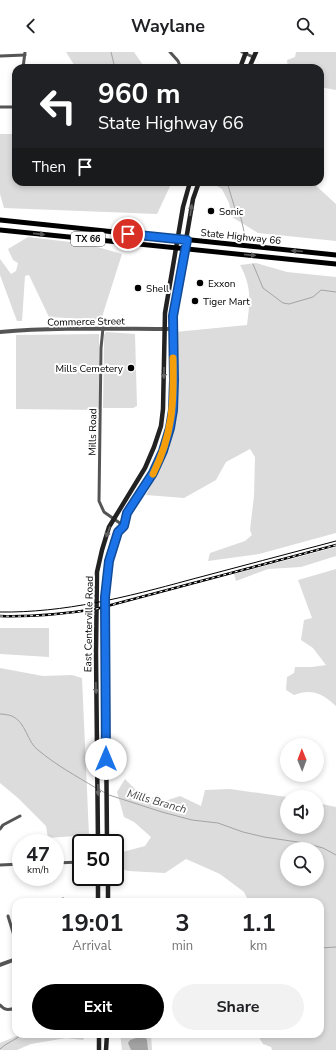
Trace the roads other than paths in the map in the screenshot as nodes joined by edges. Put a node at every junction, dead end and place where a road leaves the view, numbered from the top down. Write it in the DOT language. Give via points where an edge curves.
graph roads {
  1 [pos="170,52"];
  2 [pos="256,52"];
  3 [pos="25,53"];
  4 [pos="245,53"];
  5 [pos="0,56"];
  6 [pos="253,57"];
  7 [pos="24,64"];
  8 [pos="179,64"];
  9 [pos="241,64"];
  10 [pos="250,64"];
  11 [pos="0,107"];
  12 [pos="12,107"];
  13 [pos="189,186"];
  14 [pos="198,186"];
  15 [pos="0,220"];
  16 [pos="0,230"];
  17 [pos="178,239"];
  18 [pos="187,240"];
  19 [pos="176,248"];
  20 [pos="185,250"];
  21 [pos="336,255"];
  22 [pos="336,264"];
  23 [pos="103,328"];
  24 [pos="164,329"];
  25 [pos="172,329"];
  26 [pos="0,332"];
  27 [pos="114,519"];
  28 [pos="124,526"];
  29 [pos="109,561"];
  30 [pos="99,562"];
  31 [pos="105,653"];
  32 [pos="96,654"];
  33 [pos="106,727"];
  34 [pos="97,728"];
  35 [pos="20,816"];
  36 [pos="1,826"];
  37 [pos="98,834"];
  38 [pos="107,834"];
  39 [pos="12,864"];
  40 [pos="0,865"];
  41 [pos="98,886"];
  42 [pos="108,886"];
  43 [pos="98,898"];
  44 [pos="108,898"];
  45 [pos="8,916"];
  46 [pos="12,929"];
  47 [pos="12,960"];
  48 [pos="0,965"];
  49 [pos="0,1005"];
  50 [pos="12,1009"];
  51 [pos="99,1038"];
  52 [pos="107,1038"];
  53 [pos="99,1050"];
  54 [pos="106,1050"];
  1 -- 8 [label="street"];
  2 -- 6 [label="main road"];
  3 -- 5 [label="street"];
  3 -- 7 [label="street"];
  4 -- 6 [label="street"];
  4 -- 9 [label="main road"];
  6 -- 10 [label="main road"];
  11 -- 12 [label="street"];
  13 -- 17 [label="main road, East Centerville Road"];
  18 -- 14 [label="main road, East Centerville Road, one-way" via="193,199"];
  15 -- 17 [label="main road, State Highway 66 / TX 66"];
  16 -- 19 [label="main road, State Highway 66 / TX 66, one-way"];
  17 -- 18 [label="main road, State Highway 66 / TX 66"];
  17 -- 19 [label="main road, East Centerville Road"];
  18 -- 20 [label="main road, East Centerville Road"];
  21 -- 18 [label="main road, State Highway 66 / TX 66, one-way"];
  19 -- 20 [label="main road, State Highway 66 / TX 66"];
  19 -- 24 [label="main road, East Centerville Road"];
  20 -- 22 [label="main road, State Highway 66 / TX 66, one-way"];
  20 -- 25 [label="main road, East Centerville Road"];
  23 -- 24 [label="street, Commerce Street"];
  23 -- 26 [label="street, Commerce Street"];
  23 -- 27 [label="street, Mills Road" via="99,501 104,512"];
  24 -- 25 [label="street, Commerce Street"];
  24 -- 27 [label="main road, East Centerville Road, one-way" via="163,409 160,426 144,468"];
  25 -- 28 [label="main road, East Centerville Road" via="174,380 170,428 153,473 127,513"];
  27 -- 28 [label="street, Mills Road"];
  27 -- 30 [label="main road, East Centerville Road, one-way" via="109,527"];
  28 -- 29 [label="main road, East Centerville Road" via="118,532"];
  29 -- 30 [label="main road"];
  29 -- 31 [label="main road, East Centerville Road" via="105,597"];
  30 -- 32 [label="main road, East Centerville Road" via="96,584"];
  31 -- 32 [label="main road"];
  31 -- 33 [label="main road, East Centerville Road"];
  32 -- 34 [label="main road, East Centerville Road, one-way"];
  33 -- 34 [label="main road"];
  33 -- 38 [label="main road, East Centerville Road"];
  34 -- 37 [label="main road, East Centerville Road, one-way"];
  35 -- 36 [label="street"];
  39 -- 40 [label="street"];
  41 -- 43 [label="main road"];
  42 -- 44 [label="main road"];
  45 -- 46 [label="street"];
  47 -- 48 [label="street"];
  49 -- 50 [label="street" via="3,1009"];
  51 -- 53 [label="main road"];
  52 -- 54 [label="main road"];
}
